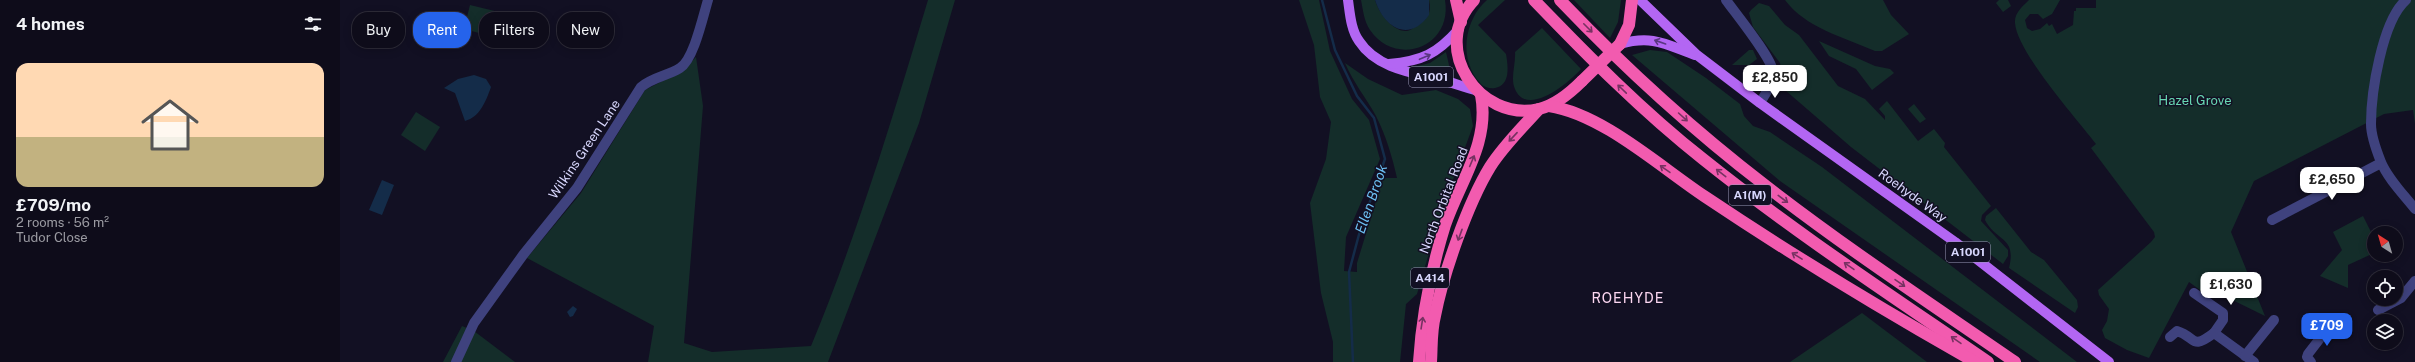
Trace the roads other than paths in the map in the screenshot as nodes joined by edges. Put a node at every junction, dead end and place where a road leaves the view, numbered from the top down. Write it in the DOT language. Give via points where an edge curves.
graph roads {
  1 [pos="708,0"];
  2 [pos="1348,0"];
  3 [pos="1456,0"];
  4 [pos="1474,0"];
  5 [pos="1534,0"];
  6 [pos="1560,0"];
  7 [pos="1632,0"];
  8 [pos="1640,0"];
  9 [pos="1726,0"];
  10 [pos="2406,0"];
  11 [pos="1460,25"];
  12 [pos="1620,44"];
  13 [pos="1697,55"];
  14 [pos="1387,64"];
  15 [pos="1478,92"];
  16 [pos="1760,103"];
  17 [pos="1544,107"];
  18 [pos="2381,163"];
  19 [pos="2415,209"];
  20 [pos="2272,220"];
  21 [pos="2415,281"];
  22 [pos="2194,293"];
  23 [pos="2378,310"];
  24 [pos="2274,320"];
  25 [pos="2325,332"];
  26 [pos="2214,333"];
  27 [pos="2170,338"];
  28 [pos="2250,359"];
  29 [pos="456,362"];
  30 [pos="1419,362"];
  31 [pos="1431,362"];
  32 [pos="1975,362"];
  33 [pos="1988,362"];
  34 [pos="2014,362"];
  35 [pos="2109,362"];
  36 [pos="2311,362"];
  1 -- 29 [label="street, Wilkins Green Lane" via="690,55 681,67 650,79 641,87 577,188 523,255 474,323"];
  2 -- 14 [label="main road, A1001" via="1353,30 1358,41 1373,56"];
  3 -- 11 [label="highway"];
  4 -- 11 [label="highway"];
  33 -- 5 [label="highway, A1(M), one-way" via="1831,254 1702,159 1629,96"];
  6 -- 34 [label="highway, A1(M), one-way" via="1634,74 1765,185 1825,231"];
  7 -- 12 [label="highway" via="1629,25"];
  8 -- 13 [label="main road, Roehyde Way / A1001"];
  9 -- 16 [label="street" via="1768,59 1773,72 1771,83"];
  10 -- 18 [label="street" via="2394,13 2389,24 2376,80 2371,125"];
  14 -- 11 [label="main road, A1001, one-way" via="1413,62 1431,55 1446,44"];
  11 -- 15 [label="highway" via="1457,48 1461,68"];
  13 -- 12 [label="main road, Roehyde Way / A1001, one-way" via="1652,40 1638,39"];
  12 -- 17 [label="highway, bridge" via="1582,82"];
  13 -- 16 [label="main road, Roehyde Way / A1001"];
  14 -- 15 [label="main road, A1001" via="1410,74 1434,78"];
  15 -- 17 [label="highway" via="1509,109"];
  30 -- 15 [label="highway, North Orbital Road / A414, one-way" via="1425,303 1435,259 1446,223 1482,133 1483,109"];
  16 -- 35 [label="main road, Roehyde Way / A1001" via="1955,242"];
  17 -- 31 [label="highway, A414, one-way" via="1500,152 1474,199 1434,317"];
  32 -- 17 [label="highway, one-way" via="1800,258 1593,120 1564,108"];
  18 -- 19 [label="street"];
  18 -- 20 [label="street"];
  21 -- 23 [label="street" via="2401,298"];
  22 -- 26 [label="street" via="2223,313 2224,320"];
  24 -- 28 [label="street"];
  25 -- 36 [label="street" via="2308,354"];
  26 -- 27 [label="street" via="2200,342 2194,342 2177,331"];
  26 -- 28 [label="street"];
}
